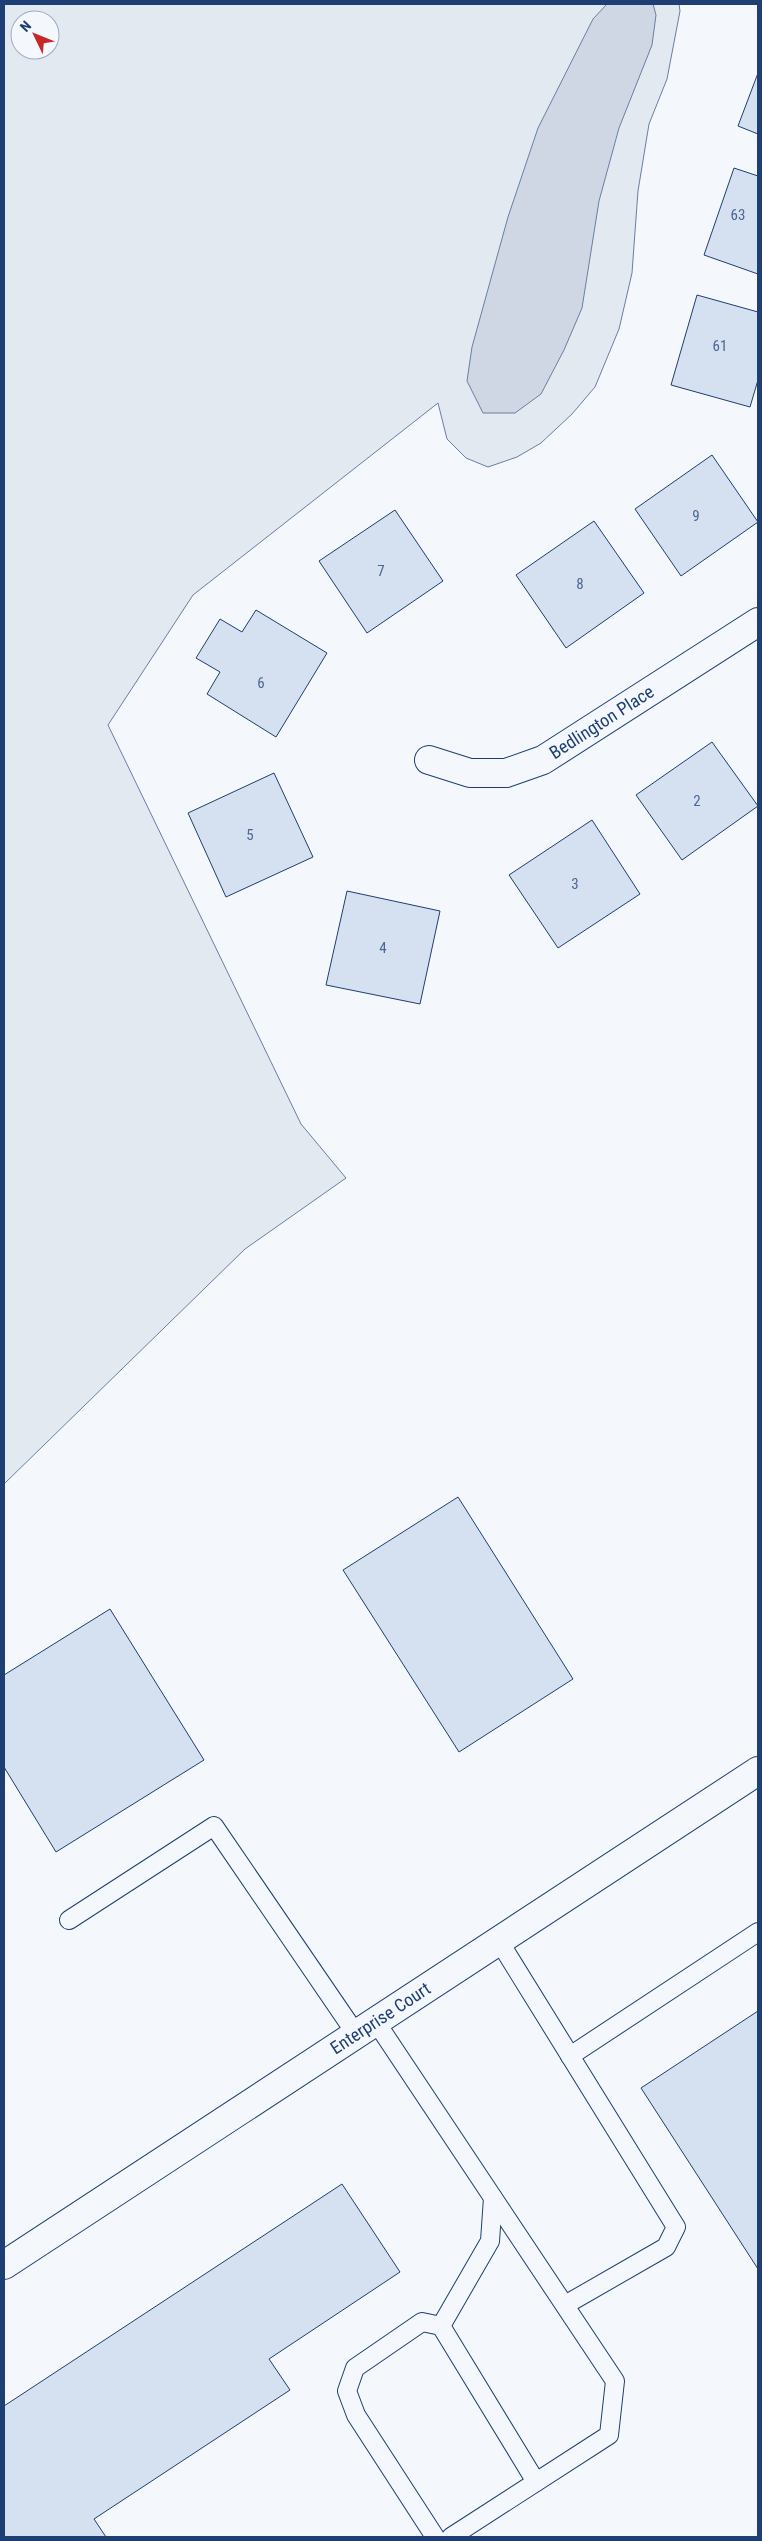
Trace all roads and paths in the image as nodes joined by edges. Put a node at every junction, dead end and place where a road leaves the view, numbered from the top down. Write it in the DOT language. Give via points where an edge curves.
graph roads {
  1 [pos="758,622"];
  2 [pos="429,760"];
  3 [pos="758,1771"];
  4 [pos="69,1920"];
  5 [pos="758,1932"];
  6 [pos="499,1941"];
  7 [pos="366,2028"];
  8 [pos="570,2056"];
  9 [pos="493,2198"];
  10 [pos="4,2266"];
  11 [pos="565,2305"];
  12 [pos="441,2326"];
  13 [pos="536,2482"];
  14 [pos="434,2537"];
  15 [pos="451,2537"];
  1 -- 2 [label="street, Bedlington Place" via="543,760 506,773 470,773"];
  3 -- 6 [label="street, Enterprise Court"];
  4 -- 7 [label="lane" via="214,1826"];
  5 -- 8 [label="lane"];
  6 -- 7 [label="street, Enterprise Court"];
  6 -- 8 [label="lane"];
  7 -- 9 [label="lane"];
  7 -- 10 [label="street, Enterprise Court"];
  8 -- 11 [label="lane" via="676,2227 666,2247"];
  9 -- 11 [label="lane"];
  9 -- 12 [label="lane" via="490,2241"];
  11 -- 13 [label="lane" via="616,2381 609,2435"];
  12 -- 13 [label="lane"];
  12 -- 14 [label="lane" via="422,2322 355,2368 347,2391 356,2415"];
  13 -- 15 [label="lane"];
}
